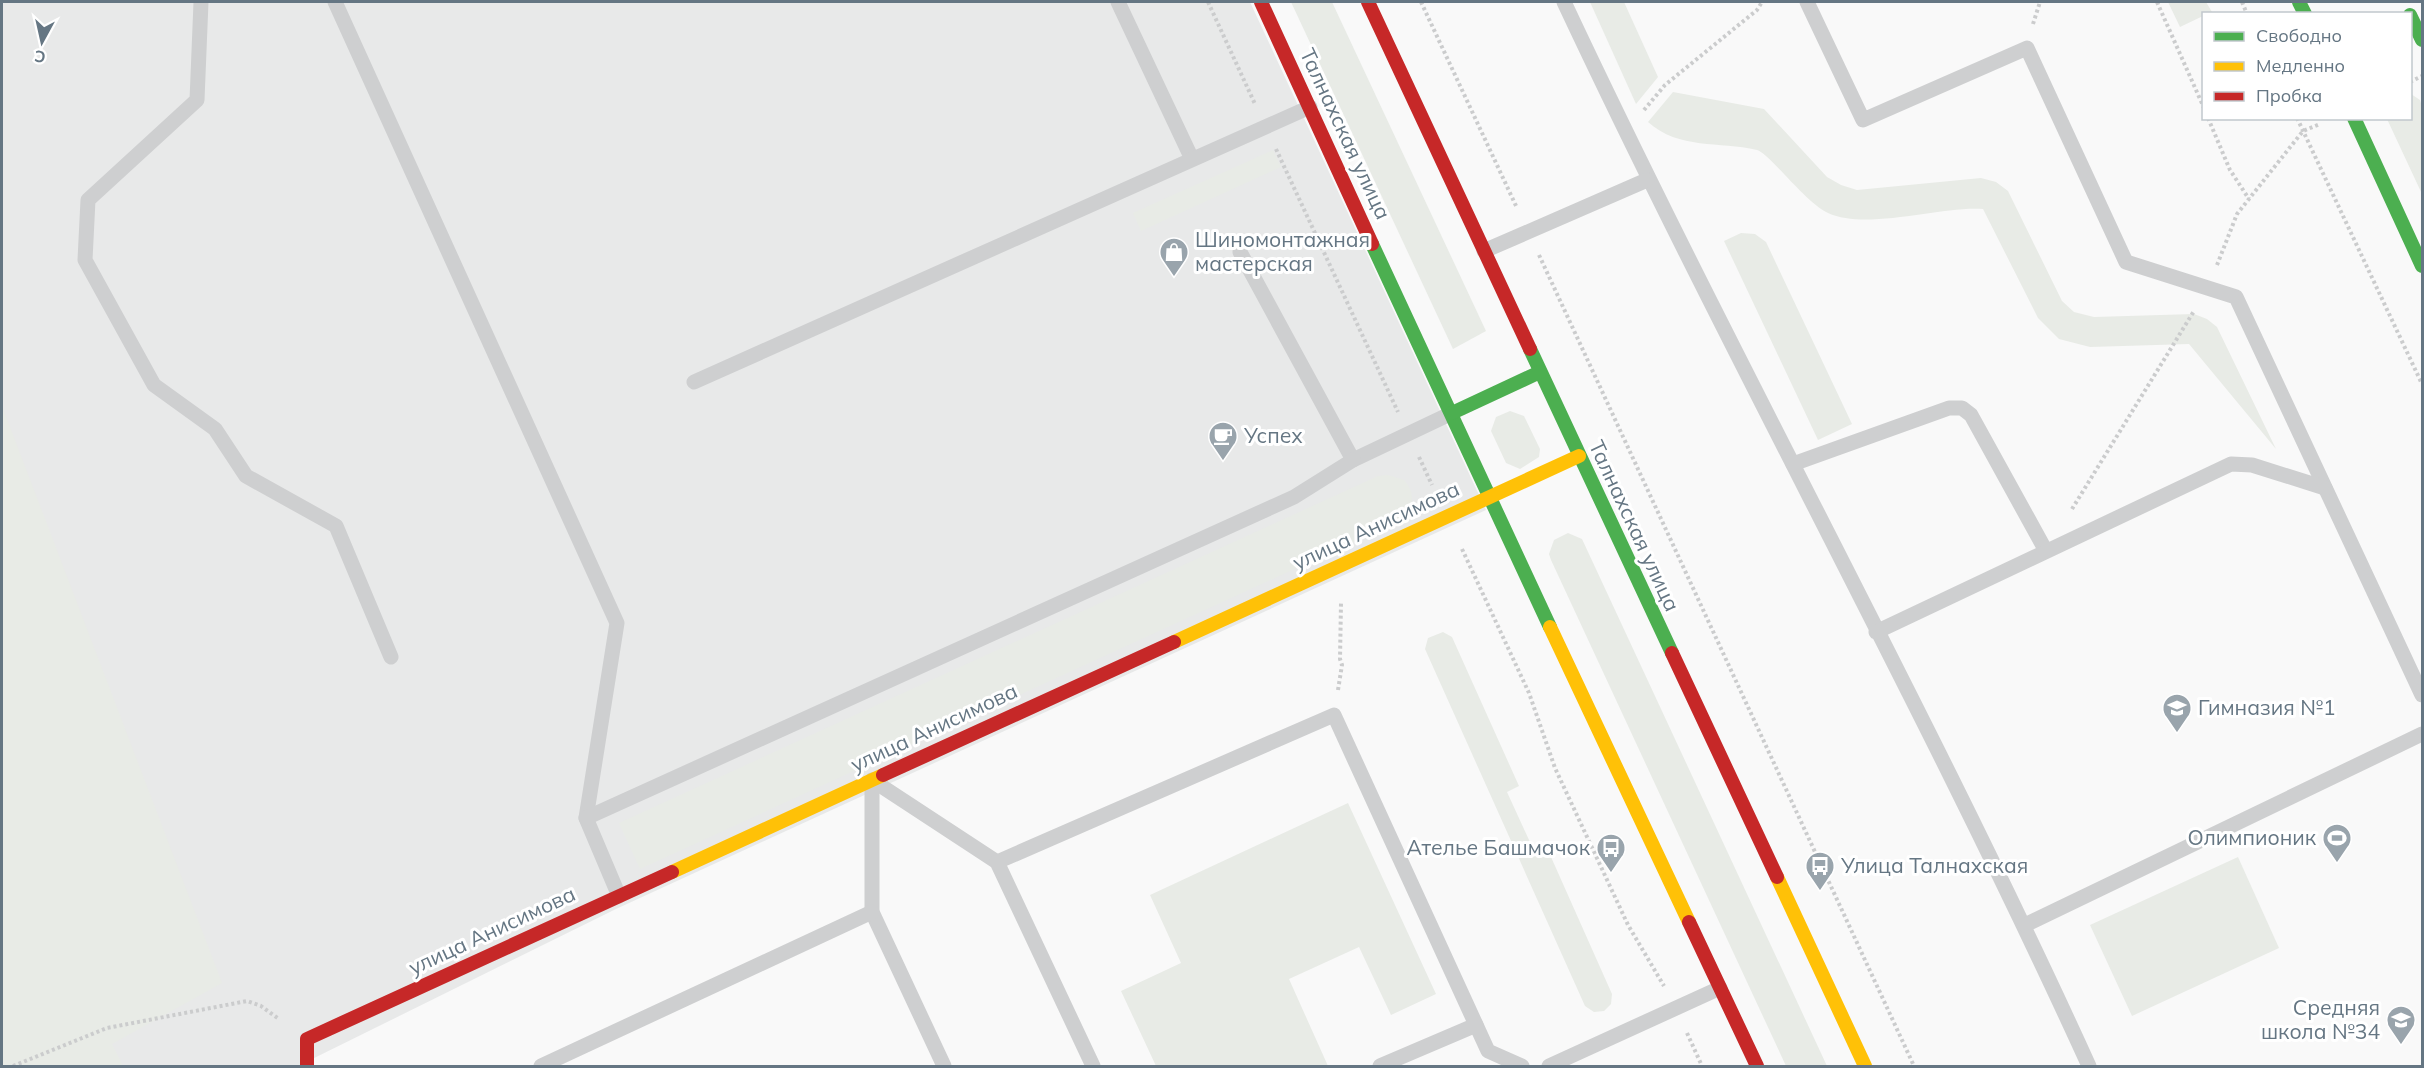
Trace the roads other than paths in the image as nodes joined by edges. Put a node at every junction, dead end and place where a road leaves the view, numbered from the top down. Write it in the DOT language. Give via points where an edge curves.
graph roads {
  1 [pos="201,2"];
  2 [pos="334,2"];
  3 [pos="1118,2"];
  4 [pos="1261,2"];
  5 [pos="1368,2"];
  6 [pos="1564,2"];
  7 [pos="1807,2"];
  8 [pos="2412,18"];
  9 [pos="2422,40"];
  10 [pos="1310,106"];
  11 [pos="2355,120"];
  12 [pos="1192,159"];
  13 [pos="1647,180"];
  14 [pos="1484,251"];
  15 [pos="1239,252"];
  16 [pos="2422,266"];
  17 [pos="1540,372"];
  18 [pos="694,382"];
  19 [pos="1452,413"];
  20 [pos="1579,456"];
  21 [pos="1353,460"];
  22 [pos="1793,464"];
  23 [pos="2325,488"];
  24 [pos="1489,497"];
  25 [pos="2046,551"];
  26 [pos="1876,632"];
  27 [pos="391,657"];
  28 [pos="2422,694"];
  29 [pos="2422,734"];
  30 [pos="872,780"];
  31 [pos="586,818"];
  32 [pos="997,862"];
  33 [pos="619,896"];
  34 [pos="872,912"];
  35 [pos="2025,926"];
  36 [pos="1720,988"];
  37 [pos="1476,1025"];
  38 [pos="307,1066"];
  39 [pos="541,1066"];
  40 [pos="944,1066"];
  41 [pos="1093,1066"];
  42 [pos="1380,1066"];
  43 [pos="1522,1066"];
  44 [pos="1549,1066"];
  45 [pos="1757,1066"];
  46 [pos="1864,1066"];
  47 [pos="2089,1066"];
  1 -- 27 [label="lane" via="197,100 88,200 85,260 154,385 215,429 246,476 336,526"];
  2 -- 31 [label="lane" via="617,623"];
  3 -- 12 [label="lane"];
  4 -- 10 [label="street, Талнахская улица"];
  5 -- 14 [label="street, Талнахская улица"];
  6 -- 13 [label="lane"];
  7 -- 23 [label="lane" via="1863,120 2027,48 2126,262 2236,297"];
  8 -- 9 [label="street"];
  10 -- 12 [label="lane"];
  10 -- 19 [label="street, Талнахская улица"];
  11 -- 16 [label="street"];
  12 -- 18 [label="lane"];
  13 -- 14 [label="lane"];
  13 -- 22 [label="lane"];
  14 -- 17 [label="street, Талнахская улица"];
  15 -- 21 [label="lane"];
  17 -- 19 [label="street"];
  17 -- 20 [label="street, Талнахская улица"];
  19 -- 21 [label="lane"];
  19 -- 24 [label="street, Талнахская улица"];
  20 -- 24 [label="street, улица Анисимова"];
  20 -- 46 [label="street, Талнахская улица"];
  21 -- 31 [label="lane" via="1294,497"];
  22 -- 25 [label="lane" via="1950,408 1962,408 1971,415"];
  22 -- 26 [label="lane"];
  23 -- 25 [label="lane" via="2252,465 2231,464"];
  23 -- 28 [label="lane"];
  24 -- 30 [label="street, улица Анисимова"];
  24 -- 36 [label="street, Талнахская улица"];
  25 -- 26 [label="lane"];
  26 -- 35 [label="lane"];
  29 -- 35 [label="lane"];
  30 -- 32 [label="lane"];
  30 -- 33 [label="street, улица Анисимова"];
  30 -- 34 [label="lane"];
  31 -- 33 [label="lane"];
  32 -- 37 [label="lane" via="1334,715"];
  32 -- 41 [label="lane"];
  33 -- 38 [label="street, улица Анисимова" via="307,1039"];
  34 -- 39 [label="lane"];
  34 -- 40 [label="lane"];
  35 -- 47 [label="lane"];
  36 -- 44 [label="lane"];
  36 -- 45 [label="street, Талнахская улица"];
  37 -- 42 [label="lane"];
  37 -- 43 [label="lane" via="1488,1051"];
}
